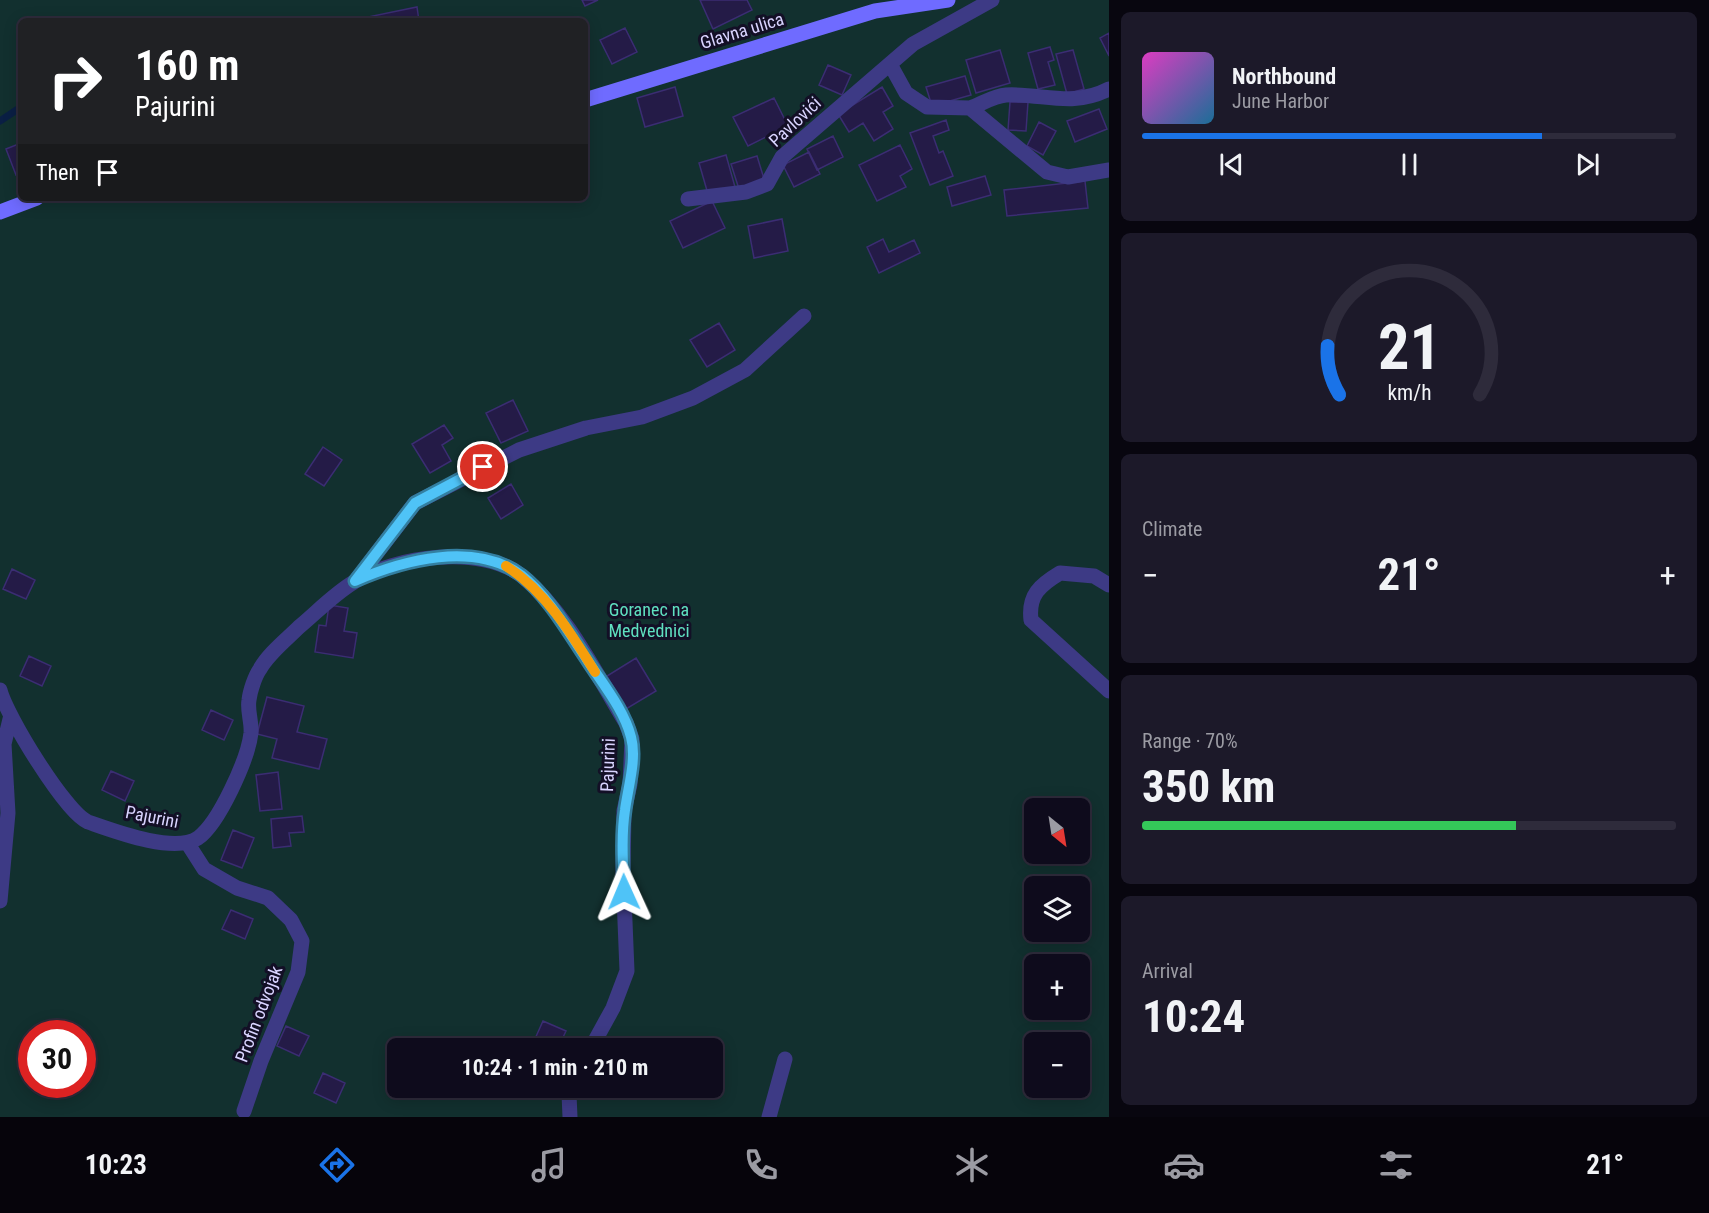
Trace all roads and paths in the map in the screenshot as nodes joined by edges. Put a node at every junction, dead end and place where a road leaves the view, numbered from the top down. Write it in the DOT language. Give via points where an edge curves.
graph roads {
  1 [pos="948,0"];
  2 [pos="992,0"];
  3 [pos="890,64"];
  4 [pos="1107,95"];
  5 [pos="588,99"];
  6 [pos="970,108"];
  7 [pos="1109,170"];
  8 [pos="688,199"];
  9 [pos="29,201"];
  10 [pos="0,212"];
  11 [pos="804,316"];
  12 [pos="355,581"];
  13 [pos="1109,585"];
  14 [pos="0,690"];
  15 [pos="1109,690"];
  16 [pos="10,718"];
  17 [pos="188,844"];
  18 [pos="0,901"];
  19 [pos="596,1038"];
  20 [pos="785,1059"];
  21 [pos="569,1098"];
  22 [pos="244,1111"];
  23 [pos="570,1117"];
  24 [pos="769,1117"];
  1 -- 5 [label="main road, Glavna ulica" via="875,11"];
  2 -- 3 [label="street, Pavlovići" via="913,44"];
  3 -- 6 [label="street" via="906,93 927,107"];
  3 -- 8 [label="street, Pavlovići" via="782,157 767,184 746,192"];
  4 -- 6 [label="street" via="1068,100 1006,95"];
  6 -- 7 [label="street" via="1047,172 1068,177"];
  9 -- 10 [label="main road"];
  11 -- 12 [label="street, Pajurini" via="745,370 693,398 642,417 586,428 519,450 415,503"];
  12 -- 17 [label="street, Pajurini" via="291,635 260,668 249,700 251,732 244,761 214,820"];
  12 -- 19 [label="street, Pajurini" via="385,568 440,556 503,564 522,576 560,619 626,723 632,739 624,811 627,971"];
  13 -- 15 [label="street" via="1094,576 1060,573 1033,594 1029,606 1031,620"];
  14 -- 16 [label="street, Pajurini"];
  16 -- 17 [label="street, Pajurini" via="79,818 154,842"];
  16 -- 18 [label="street" via="4,744 8,813"];
  17 -- 22 [label="street, Profin odvojak" via="204,869 237,888 268,898 291,920 302,941 298,972"];
  20 -- 24 [label="street"];
  21 -- 23 [label="street"];
}
